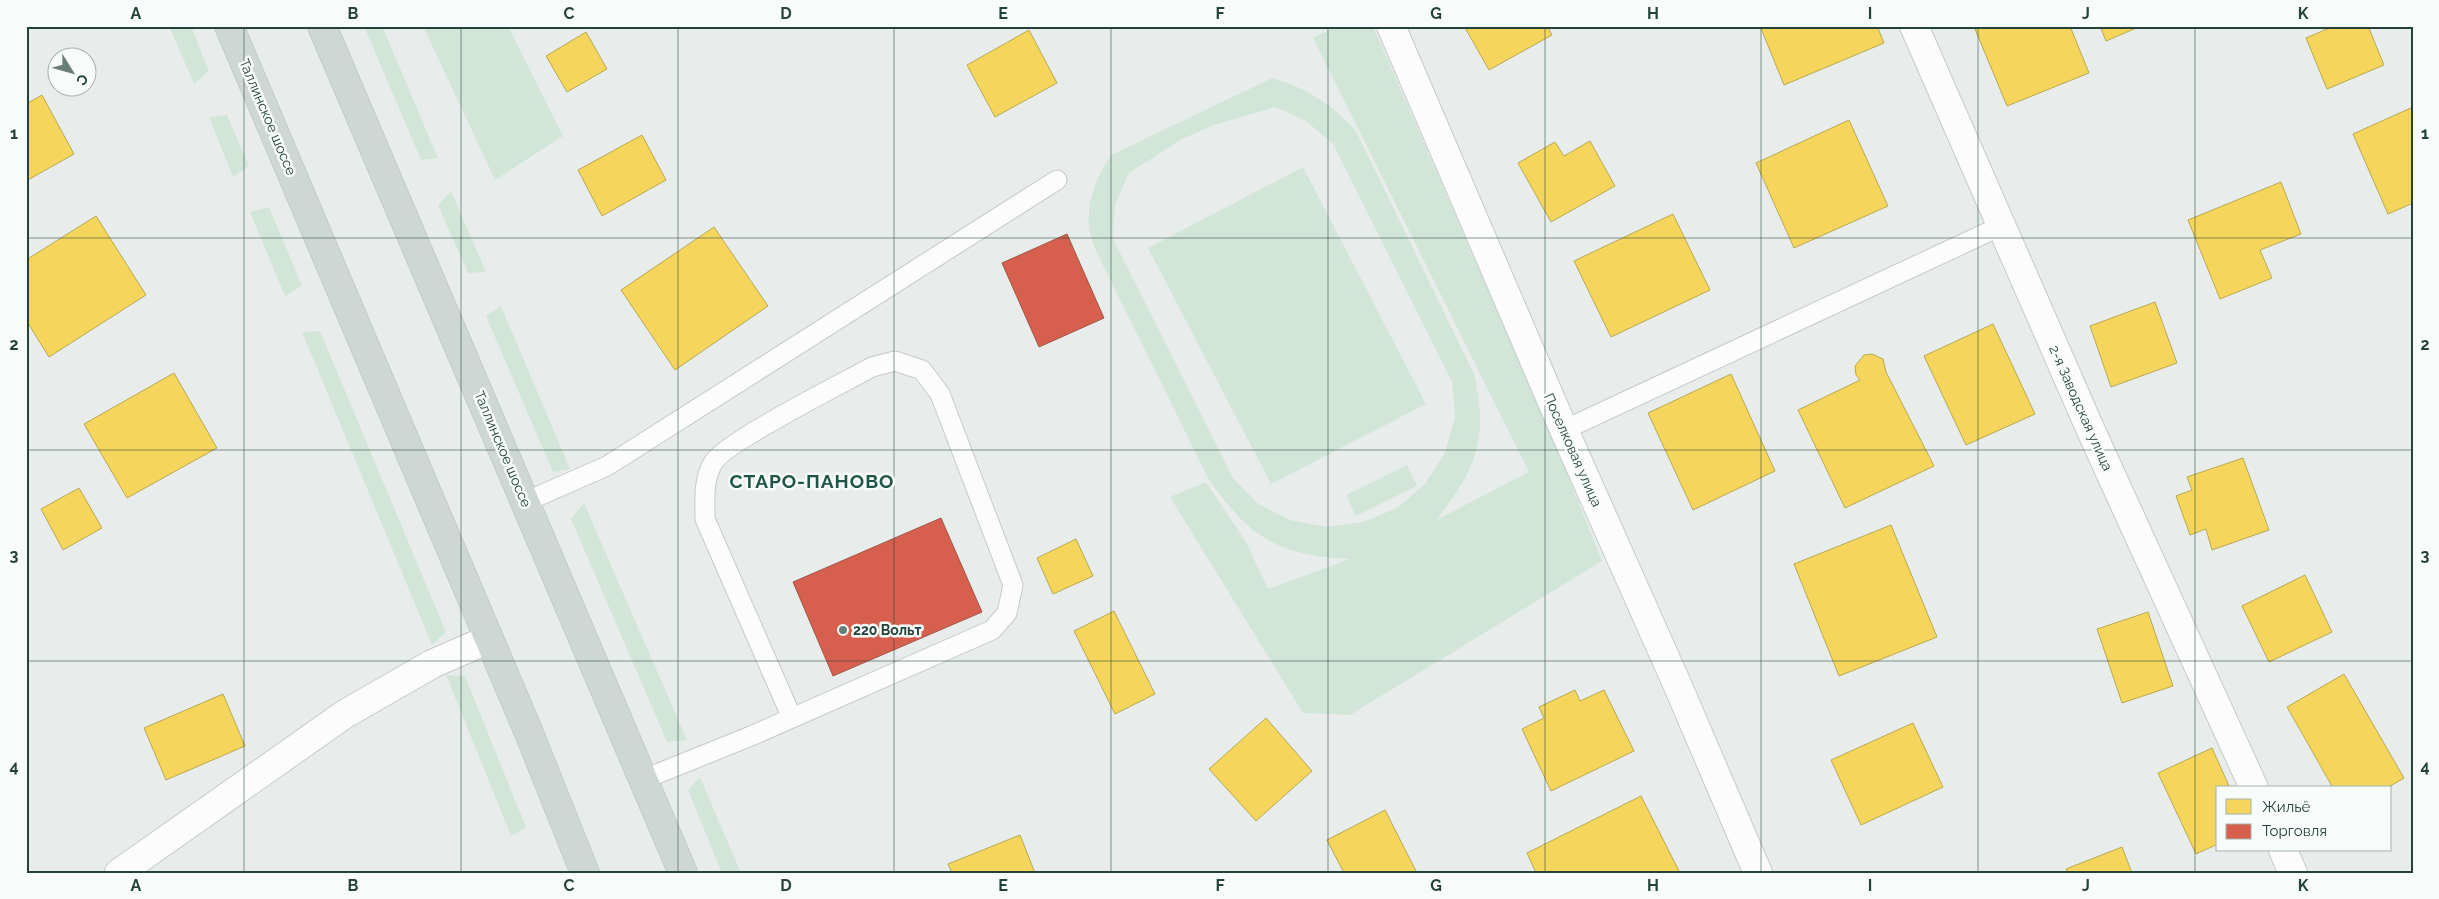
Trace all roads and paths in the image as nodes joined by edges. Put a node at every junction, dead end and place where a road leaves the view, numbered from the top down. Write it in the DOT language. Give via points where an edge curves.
graph roads {
  1 [pos="229,26"];
  2 [pos="322,26"];
  3 [pos="1391,26"];
  4 [pos="1914,26"];
  5 [pos="1058,180"];
  6 [pos="2001,226"];
  7 [pos="1564,430"];
  8 [pos="525,502"];
  9 [pos="489,639"];
  10 [pos="792,718"];
  11 [pos="642,780"];
  12 [pos="2253,786"];
  13 [pos="2284,852"];
  14 [pos="119,873"];
  15 [pos="585,873"];
  16 [pos="683,873"];
  17 [pos="1758,873"];
  18 [pos="2293,873"];
  1 -- 9 [label="main road, Таллинское шоссе"];
  2 -- 8 [label="main road, Таллинское шоссе"];
  3 -- 7 [label="street, Поселковая улица"];
  4 -- 6 [label="street, 2-я Заводская улица"];
  5 -- 8 [label="lane" via="607,466"];
  6 -- 7 [label="lane"];
  6 -- 12 [label="street, 2-я Заводская улица"];
  7 -- 17 [label="street, Поселковая улица"];
  8 -- 11 [label="main road, Таллинское шоссе"];
  9 -- 14 [label="street" via="432,664 345,714"];
  9 -- 15 [label="main road, Таллинское шоссе"];
  10 -- 10 [label="lane" via="992,630 1007,613 1013,585 940,394 922,370 895,360 872,367 736,442 713,462 704,490 705,519"];
  10 -- 11 [label="lane"];
  11 -- 16 [label="main road, Таллинское шоссе"];
  13 -- 18 [label="street"];
}
